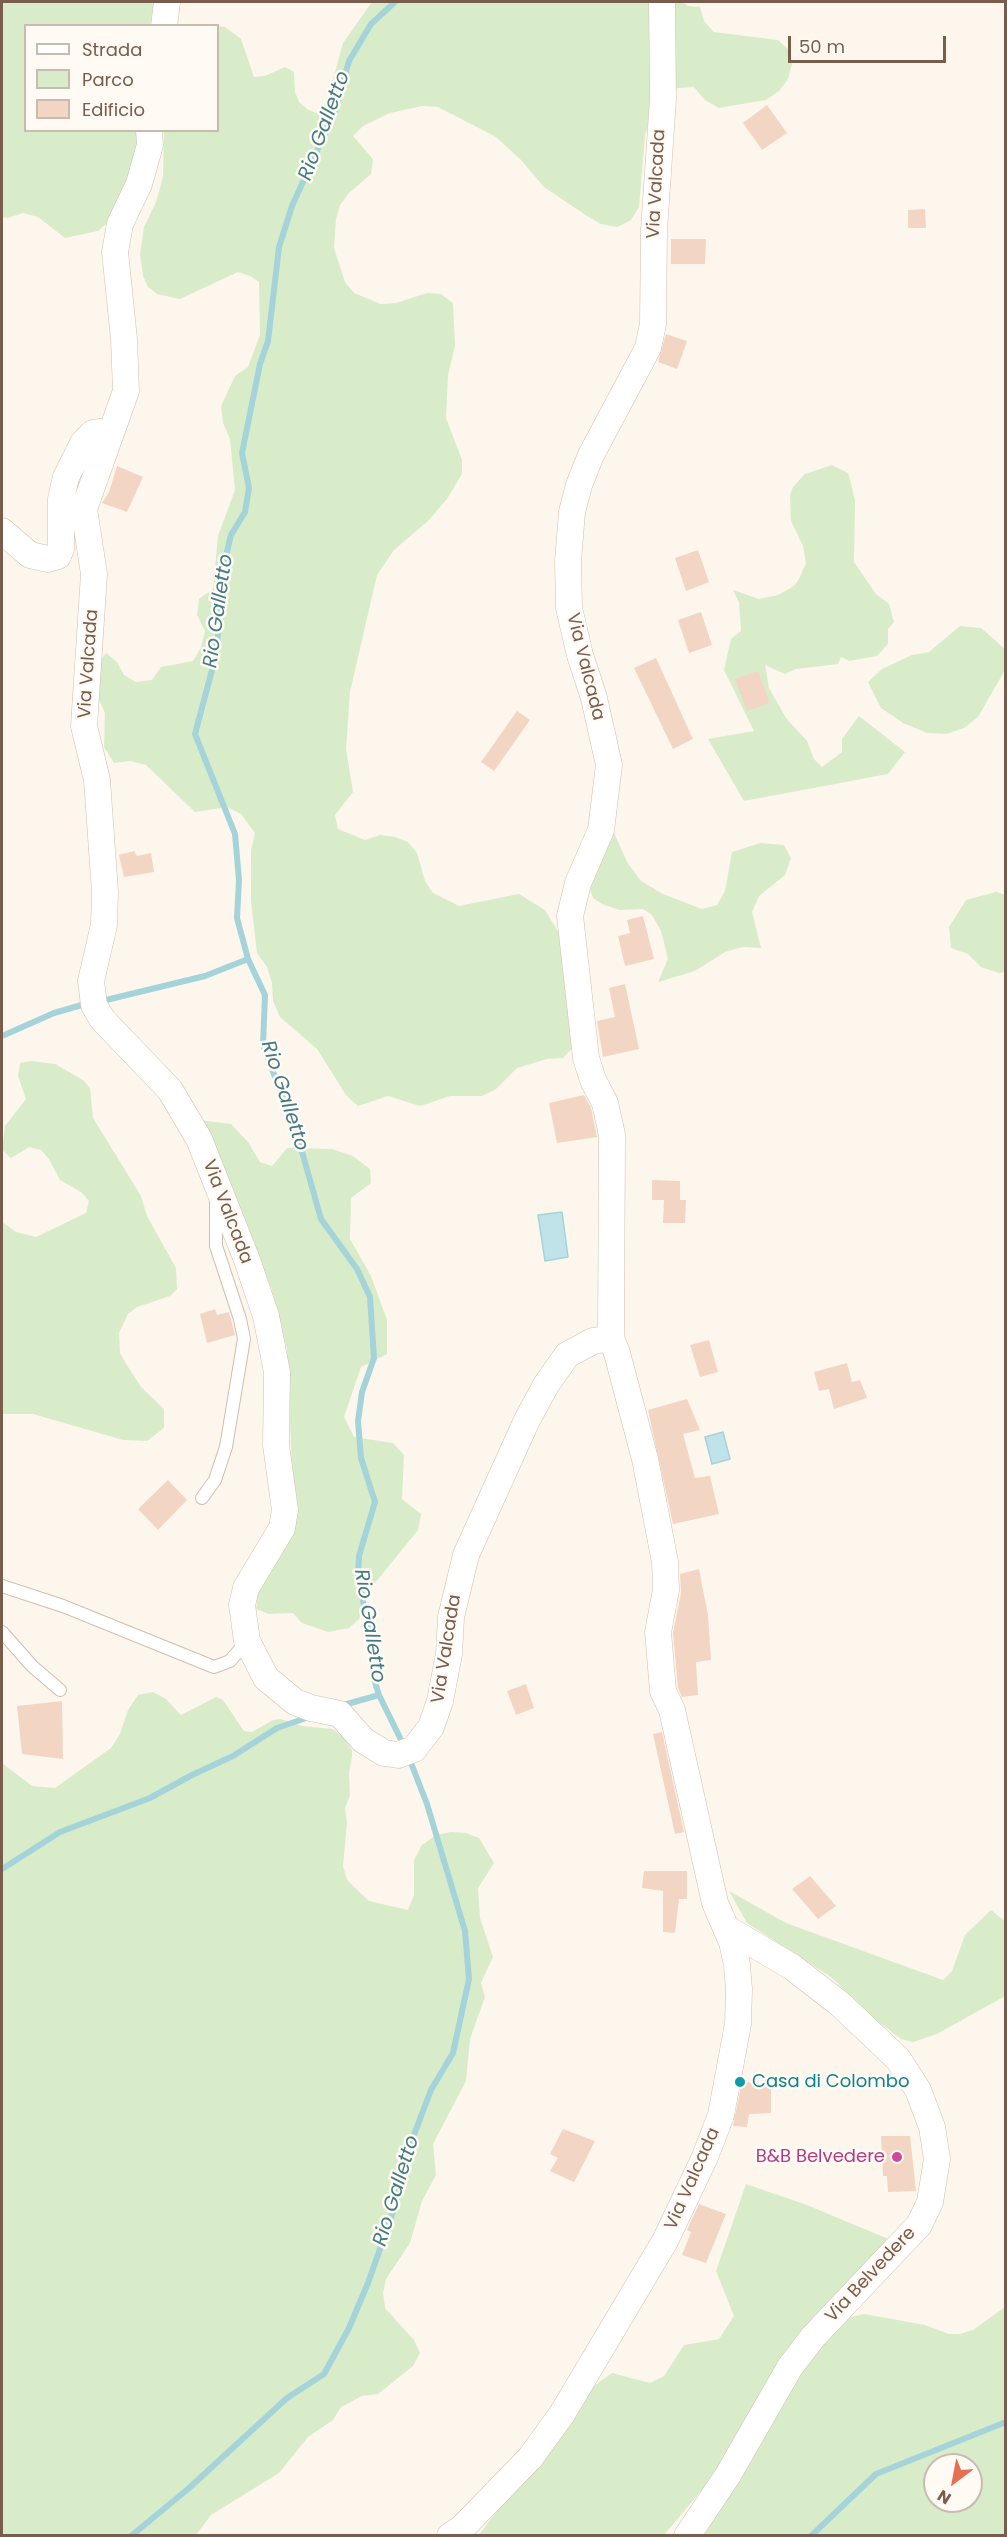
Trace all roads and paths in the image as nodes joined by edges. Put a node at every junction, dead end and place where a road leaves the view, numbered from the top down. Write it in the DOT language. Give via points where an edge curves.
graph roads {
  1 [pos="167,2"];
  2 [pos="662,2"];
  3 [pos="164,24"];
  4 [pos="149,132"];
  5 [pos="112,430"];
  6 [pos="2,531"];
  7 [pos="217,1183"];
  8 [pos="611,1338"];
  9 [pos="202,1498"];
  10 [pos="2,1586"];
  11 [pos="2,1632"];
  12 [pos="247,1641"];
  13 [pos="60,1690"];
  14 [pos="726,1928"];
  15 [pos="450,2535"];
  16 [pos="687,2535"];
  1 -- 3 [label="street"];
  2 -- 8 [label="street, Via Valcada" via="663,99 654,230 653,324 648,348 594,448 579,485 572,512 568,561 569,608 609,765 601,830 578,883 570,916 586,1058 605,1103 612,1135"];
  4 -- 5 [label="street, Via Valcada" via="150,145 142,174 120,224 114,252 126,392"];
  5 -- 6 [label="street" via="93,433 83,443 66,477 58,556 48,559 30,555"];
  5 -- 7 [label="street, Via Valcada" via="84,509 94,574 84,726 98,780 105,892 105,925 91,981 94,1005 102,1019 182,1107"];
  7 -- 9 [label="lane" via="216,1246 244,1339 226,1447 215,1480"];
  7 -- 12 [label="street, Via Valcada" via="266,1316 278,1372 276,1445 285,1510 282,1528 246,1588 242,1605"];
  8 -- 12 [label="street, Via Valcada" via="593,1341 567,1355 526,1420 466,1555 451,1617 440,1701 430,1727 414,1749 398,1755 384,1753 363,1740 340,1714 295,1702 266,1678"];
  8 -- 14 [label="street, Via Valcada" via="645,1459 665,1562 666,1590 658,1632 663,1691 672,1710 715,1903"];
  10 -- 12 [label="lane" via="63,1606 214,1667 230,1661"];
  11 -- 13 [label="lane"];
  14 -- 15 [label="street, Via Valcada" via="737,1965 738,2024 721,2115 705,2157 650,2271 615,2322 562,2414 530,2458 469,2521"];
  14 -- 16 [label="street, Via Belvedere" via="792,1967 840,2004 898,2059 918,2090 932,2127 937,2159 930,2202 919,2225 789,2367 728,2475"];
}
